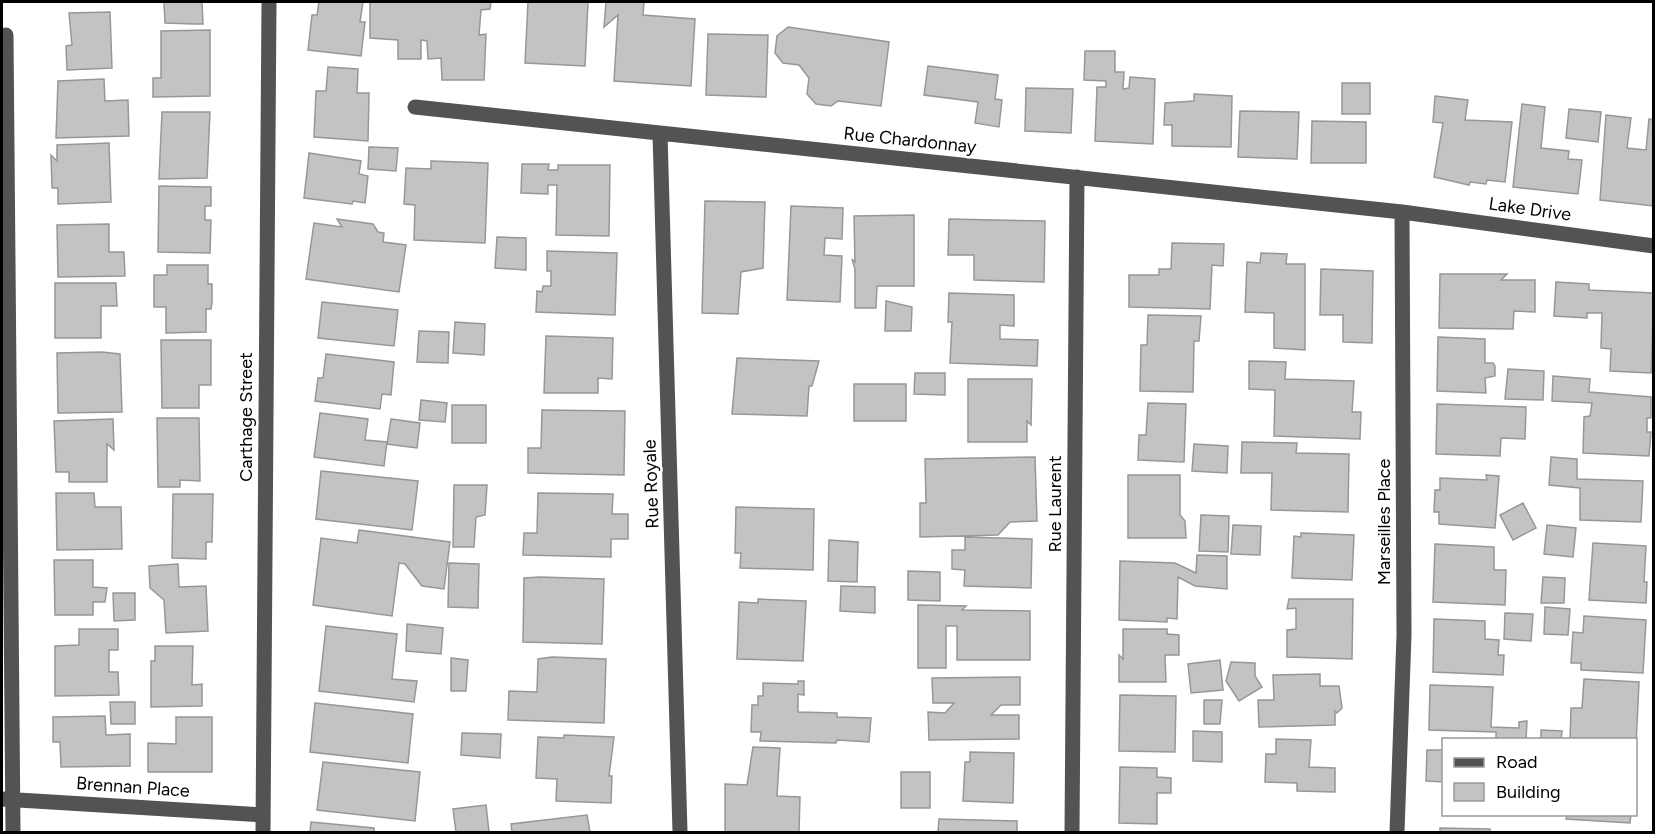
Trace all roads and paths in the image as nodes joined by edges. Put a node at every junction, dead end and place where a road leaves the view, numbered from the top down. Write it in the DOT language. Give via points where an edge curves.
graph roads {
  1 [pos="268,2"];
  2 [pos="6,35"];
  3 [pos="415,107"];
  4 [pos="4,118"];
  5 [pos="660,134"];
  6 [pos="1077,177"];
  7 [pos="1402,212"];
  8 [pos="1653,246"];
  9 [pos="7,799"];
  10 [pos="263,815"];
  11 [pos="13,832"];
  12 [pos="262,832"];
  13 [pos="680,832"];
  14 [pos="1071,832"];
  15 [pos="1397,832"];
  1 -- 10 [label="street, Carthage Street"];
  2 -- 4 [label="street"];
  3 -- 5 [label="street, Rue Chardonnay"];
  4 -- 9 [label="street"];
  5 -- 6 [label="street, Rue Chardonnay"];
  5 -- 13 [label="street, Rue Royale"];
  6 -- 7 [label="street, Rue Chardonnay"];
  6 -- 14 [label="street, Rue Laurent"];
  7 -- 8 [label="street, Lake Drive"];
  7 -- 15 [label="street, Marseilles Place" via="1404,635"];
  9 -- 10 [label="street, Brennan Place"];
  9 -- 11 [label="street"];
  10 -- 12 [label="street, Carthage Street"];
}
